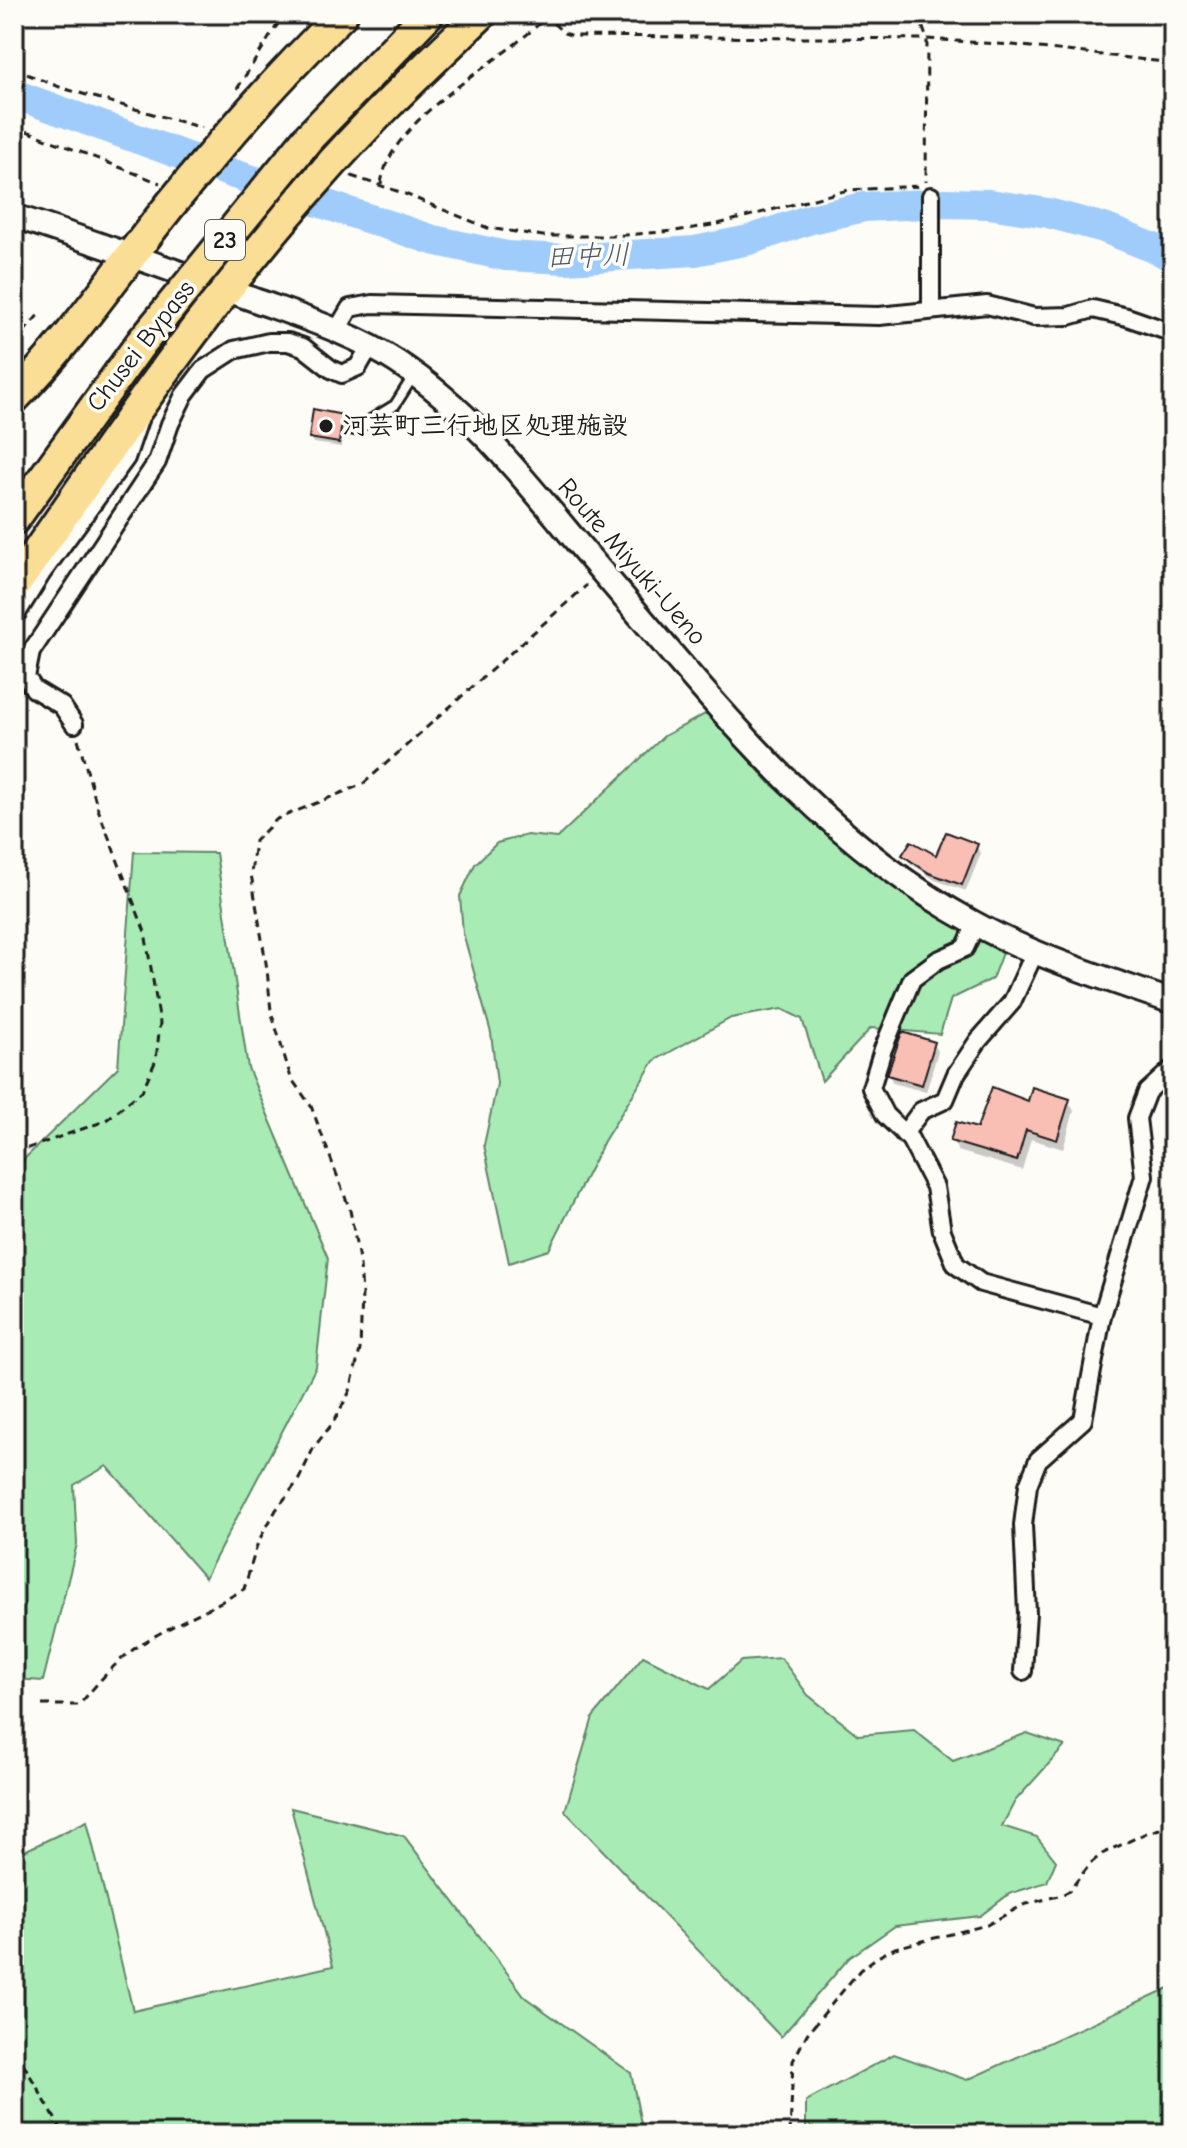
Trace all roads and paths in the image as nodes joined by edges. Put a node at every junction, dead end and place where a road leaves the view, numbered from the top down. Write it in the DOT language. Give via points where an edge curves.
graph roads {
  1 [pos="284,14"];
  2 [pos="342,14"];
  3 [pos="428,14"];
  4 [pos="481,14"];
  5 [pos="918,14"];
  6 [pos="546,15"];
  7 [pos="927,39"];
  8 [pos="1173,63"];
  9 [pos="14,69"];
  10 [pos="236,90"];
  11 [pos="14,126"];
  12 [pos="207,130"];
  13 [pos="331,175"];
  14 [pos="380,185"];
  15 [pos="167,195"];
  16 [pos="931,196"];
  17 [pos="14,216"];
  18 [pos="132,255"];
  19 [pos="227,290"];
  20 [pos="931,310"];
  21 [pos="41,312"];
  22 [pos="337,330"];
  23 [pos="1173,333"];
  24 [pos="14,343"];
  25 [pos="370,346"];
  26 [pos="414,375"];
  27 [pos="14,398"];
  28 [pos="143,403"];
  29 [pos="354,430"];
  30 [pos="17,515"];
  31 [pos="602,572"];
  32 [pos="14,586"];
  33 [pos="14,618"];
  34 [pos="74,724"];
  35 [pos="976,924"];
  36 [pos="1035,952"];
  37 [pos="1173,1002"];
  38 [pos="1173,1068"];
  39 [pos="904,1134"];
  40 [pos="14,1153"];
  41 [pos="1102,1316"];
  42 [pos="1023,1671"];
  43 [pos="42,1705"];
  44 [pos="1173,1825"];
  45 [pos="14,2053"];
  46 [pos="64,2134"];
  47 [pos="790,2134"];
  1 -- 10 [label="path"];
  2 -- 15 [label="highway"];
  3 -- 30 [label="highway, Chusei Bypass / 23, bridge" via="309,137 141,343"];
  4 -- 13 [label="highway"];
  5 -- 7 [label="path"];
  6 -- 7 [label="path" via="574,36"];
  6 -- 14 [label="path" via="401,138 388,157"];
  7 -- 8 [label="path"];
  7 -- 14 [label="path" via="926,186 848,190 675,231 543,236 488,228"];
  9 -- 12 [label="path"];
  11 -- 15 [label="path"];
  13 -- 14 [label="path"];
  13 -- 19 [label="highway"];
  15 -- 18 [label="highway"];
  16 -- 20 [label="street"];
  17 -- 18 [label="main road, Route Miyuki-Ueno"];
  18 -- 19 [label="main road, Route Miyuki-Ueno"];
  18 -- 27 [label="highway" via="44,368"];
  19 -- 22 [label="main road, Route Miyuki-Ueno"];
  19 -- 28 [label="highway"];
  20 -- 22 [label="street" via="879,316 372,304 350,308"];
  20 -- 23 [label="street" via="987,305 1056,318 1093,309"];
  21 -- 24 [label="path"];
  22 -- 25 [label="main road, Route Miyuki-Ueno"];
  25 -- 26 [label="main road, Route Miyuki-Ueno"];
  25 -- 34 [label="street" via="358,367 342,374 288,342 234,350 203,370 184,395 157,462 31,652 26,677 34,689 62,706"];
  26 -- 29 [label="lane" via="395,405"];
  26 -- 31 [label="main road, Route Miyuki-Ueno" via="501,453"];
  28 -- 32 [label="highway"];
  28 -- 33 [label="street" via="126,458"];
  31 -- 35 [label="main road, Route Miyuki-Ueno" via="807,802 852,842"];
  31 -- 43 [label="path" via="363,784 277,819 255,841 251,874 271,1011 291,1078 311,1106 350,1210 360,1265 360,1350 350,1391 258,1542 244,1589 141,1643 79,1705"];
  34 -- 40 [label="path" via="98,809 145,932 160,1023 156,1060 142,1091 105,1121"];
  35 -- 36 [label="main road, Route Miyuki-Ueno"];
  35 -- 39 [label="street" via="965,948 912,979 883,1049 871,1088 885,1115"];
  36 -- 37 [label="main road, Route Miyuki-Ueno"];
  36 -- 39 [label="street" via="1012,1002 978,1041 945,1100 921,1111"];
  38 -- 41 [label="street" via="1147,1092 1137,1118 1144,1176"];
  39 -- 41 [label="street" via="935,1187 942,1231 956,1265 981,1283"];
  41 -- 42 [label="street" via="1083,1420 1038,1460 1028,1485"];
  44 -- 47 [label="path" via="1102,1854 1062,1895 1023,1905 987,1925 895,1948 868,1964 807,2034 793,2061"];
  45 -- 46 [label="path"];
}
